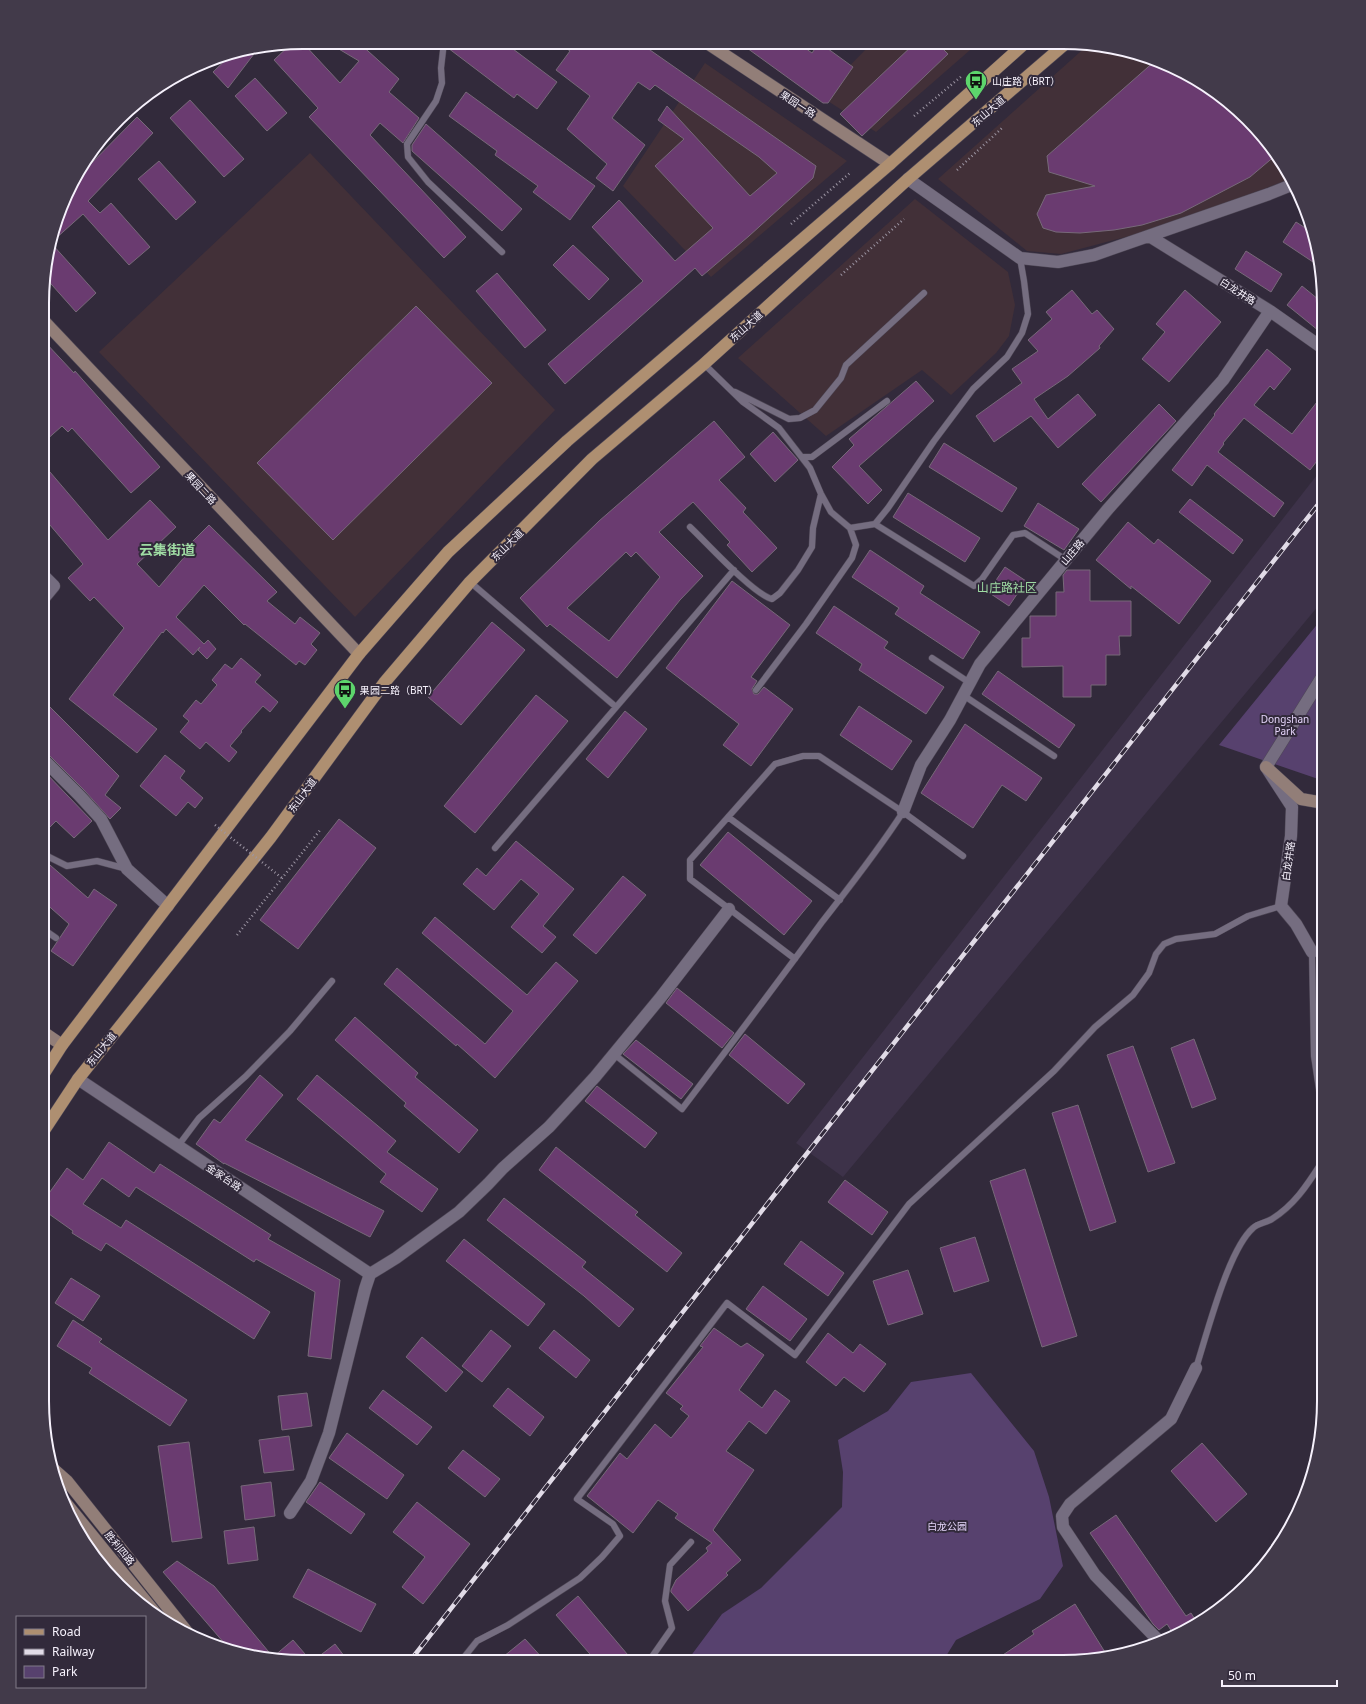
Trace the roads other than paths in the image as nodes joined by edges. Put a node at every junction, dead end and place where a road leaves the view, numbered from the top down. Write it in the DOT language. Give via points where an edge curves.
graph roads {
  1 [pos="443,49"];
  2 [pos="715,49"];
  3 [pos="1018,49"];
  4 [pos="1058,49"];
  5 [pos="890,164"];
  6 [pos="908,180"];
  7 [pos="1289,186"];
  8 [pos="1150,236"];
  9 [pos="502,252"];
  10 [pos="1020,258"];
  11 [pos="924,293"];
  12 [pos="1270,311"];
  13 [pos="49,326"];
  14 [pos="1317,344"];
  15 [pos="704,364"];
  16 [pos="730,389"];
  17 [pos="887,401"];
  18 [pos="802,458"];
  19 [pos="821,494"];
  20 [pos="875,524"];
  21 [pos="690,527"];
  22 [pos="850,528"];
  23 [pos="1066,560"];
  24 [pos="734,570"];
  25 [pos="49,581"];
  26 [pos="470,582"];
  27 [pos="49,592"];
  28 [pos="359,654"];
  29 [pos="932,658"];
  30 [pos="970,683"];
  31 [pos="1317,685"];
  32 [pos="756,690"];
  33 [pos="963,695"];
  34 [pos="616,707"];
  35 [pos="1054,756"];
  36 [pos="49,765"];
  37 [pos="1266,767"];
  38 [pos="1317,802"];
  39 [pos="903,812"];
  40 [pos="728,817"];
  41 [pos="495,848"];
  42 [pos="963,856"];
  43 [pos="49,857"];
  44 [pos="127,869"];
  45 [pos="840,900"];
  46 [pos="168,906"];
  47 [pos="1281,906"];
  48 [pos="729,910"];
  49 [pos="49,933"];
  50 [pos="56,938"];
  51 [pos="1312,952"];
  52 [pos="795,959"];
  53 [pos="332,981"];
  54 [pos="49,1036"];
  55 [pos="62,1045"];
  56 [pos="614,1054"];
  57 [pos="49,1066"];
  58 [pos="1317,1076"];
  59 [pos="78,1079"];
  60 [pos="49,1122"];
  61 [pos="178,1146"];
  62 [pos="1317,1170"];
  63 [pos="370,1274"];
  64 [pos="1196,1368"];
  65 [pos="60,1475"];
  66 [pos="290,1513"];
  67 [pos="76,1515"];
  68 [pos="691,1542"];
  69 [pos="145,1601"];
  70 [pos="180,1624"];
  71 [pos="1156,1638"];
  72 [pos="466,1655"];
  73 [pos="653,1655"];
  1 -- 9 [label="lane" via="442,83 436,101 407,144 408,157 428,182"];
  2 -- 5 [label="street, 果园一路"];
  3 -- 5 [label="main road"];
  4 -- 6 [label="main road, 东山大道"];
  5 -- 28 [label="main road" via="567,441 448,552"];
  6 -- 10 [label="street"];
  6 -- 15 [label="main road, 东山大道"];
  7 -- 8 [label="street"];
  8 -- 10 [label="street" via="1094,255 1058,262"];
  8 -- 12 [label="street, 白龙井路"];
  10 -- 20 [label="lane" via="1028,314 1022,333 1007,357 973,389"];
  11 -- 16 [label="lane" via="846,365 840,378 815,410 800,418 789,419"];
  12 -- 14 [label="street, 白龙井路"];
  12 -- 23 [label="street, 山庄路" via="1223,380"];
  13 -- 28 [label="street, 果园二路"];
  15 -- 16 [label="lane"];
  15 -- 26 [label="main road, 东山大道" via="592,459"];
  16 -- 18 [label="lane" via="743,402 779,428"];
  17 -- 18 [label="lane" via="812,457"];
  18 -- 19 [label="lane" via="810,468"];
  19 -- 22 [label="lane" via="831,512"];
  19 -- 24 [label="lane" via="813,528 812,547 780,593 772,599 765,597"];
  20 -- 22 [label="lane"];
  20 -- 23 [label="lane" via="974,586 982,579 1013,535 1025,533"];
  21 -- 24 [label="lane"];
  22 -- 32 [label="lane" via="856,545 852,558"];
  23 -- 30 [label="street, 山庄路" via="980,664"];
  24 -- 34 [label="lane"];
  25 -- 27 [label="street" via="54,586"];
  26 -- 34 [label="lane"];
  26 -- 59 [label="main road, 东山大道" via="384,683 271,837"];
  28 -- 46 [label="main road"];
  29 -- 30 [label="lane"];
  30 -- 33 [label="street, 山庄路"];
  31 -- 37 [label="street"];
  33 -- 35 [label="lane"];
  33 -- 39 [label="street, 山庄路" via="921,765"];
  34 -- 41 [label="lane"];
  36 -- 44 [label="street" via="101,819"];
  37 -- 38 [label="street" via="1301,799"];
  37 -- 47 [label="street, 白龙井路" via="1292,808 1291,836"];
  39 -- 40 [label="lane" via="819,756 803,756 775,764"];
  39 -- 42 [label="lane"];
  39 -- 45 [label="lane"];
  40 -- 45 [label="lane"];
  40 -- 48 [label="lane" via="690,860 690,879"];
  43 -- 44 [label="lane" via="67,866 97,861"];
  44 -- 46 [label="street"];
  45 -- 52 [label="lane"];
  46 -- 55 [label="main road"];
  47 -- 51 [label="street" via="1296,924"];
  47 -- 72 [label="lane" via="1248,916 1215,934 1176,939 1164,944 1156,954 1149,973 1133,995 1095,1027 1054,1071 909,1204 795,1355 727,1303 577,1500 613,1524 620,1536 580,1578 508,1625 477,1641"];
  48 -- 52 [label="lane"];
  48 -- 56 [label="street"];
  49 -- 50 [label="lane"];
  51 -- 58 [label="lane" via="1314,1056"];
  52 -- 56 [label="lane" via="682,1109"];
  53 -- 61 [label="lane" via="290,1031 200,1118"];
  54 -- 55 [label="street"];
  55 -- 57 [label="main road"];
  56 -- 63 [label="street" via="548,1127 459,1212"];
  59 -- 60 [label="main road, 东山大道"];
  59 -- 61 [label="street, 金家台路"];
  61 -- 63 [label="street, 金家台路"];
  62 -- 64 [label="lane" via="1301,1195 1272,1219 1253,1227 1238,1247"];
  63 -- 66 [label="street" via="329,1433 311,1481"];
  64 -- 71 [label="street" via="1172,1420 1070,1504 1062,1516 1063,1527 1095,1575"];
  65 -- 70 [label="street, 胜利四路"];
  67 -- 69 [label="street, 胜利四路"];
  68 -- 73 [label="lane" via="670,1565 665,1601 672,1628"];
}
